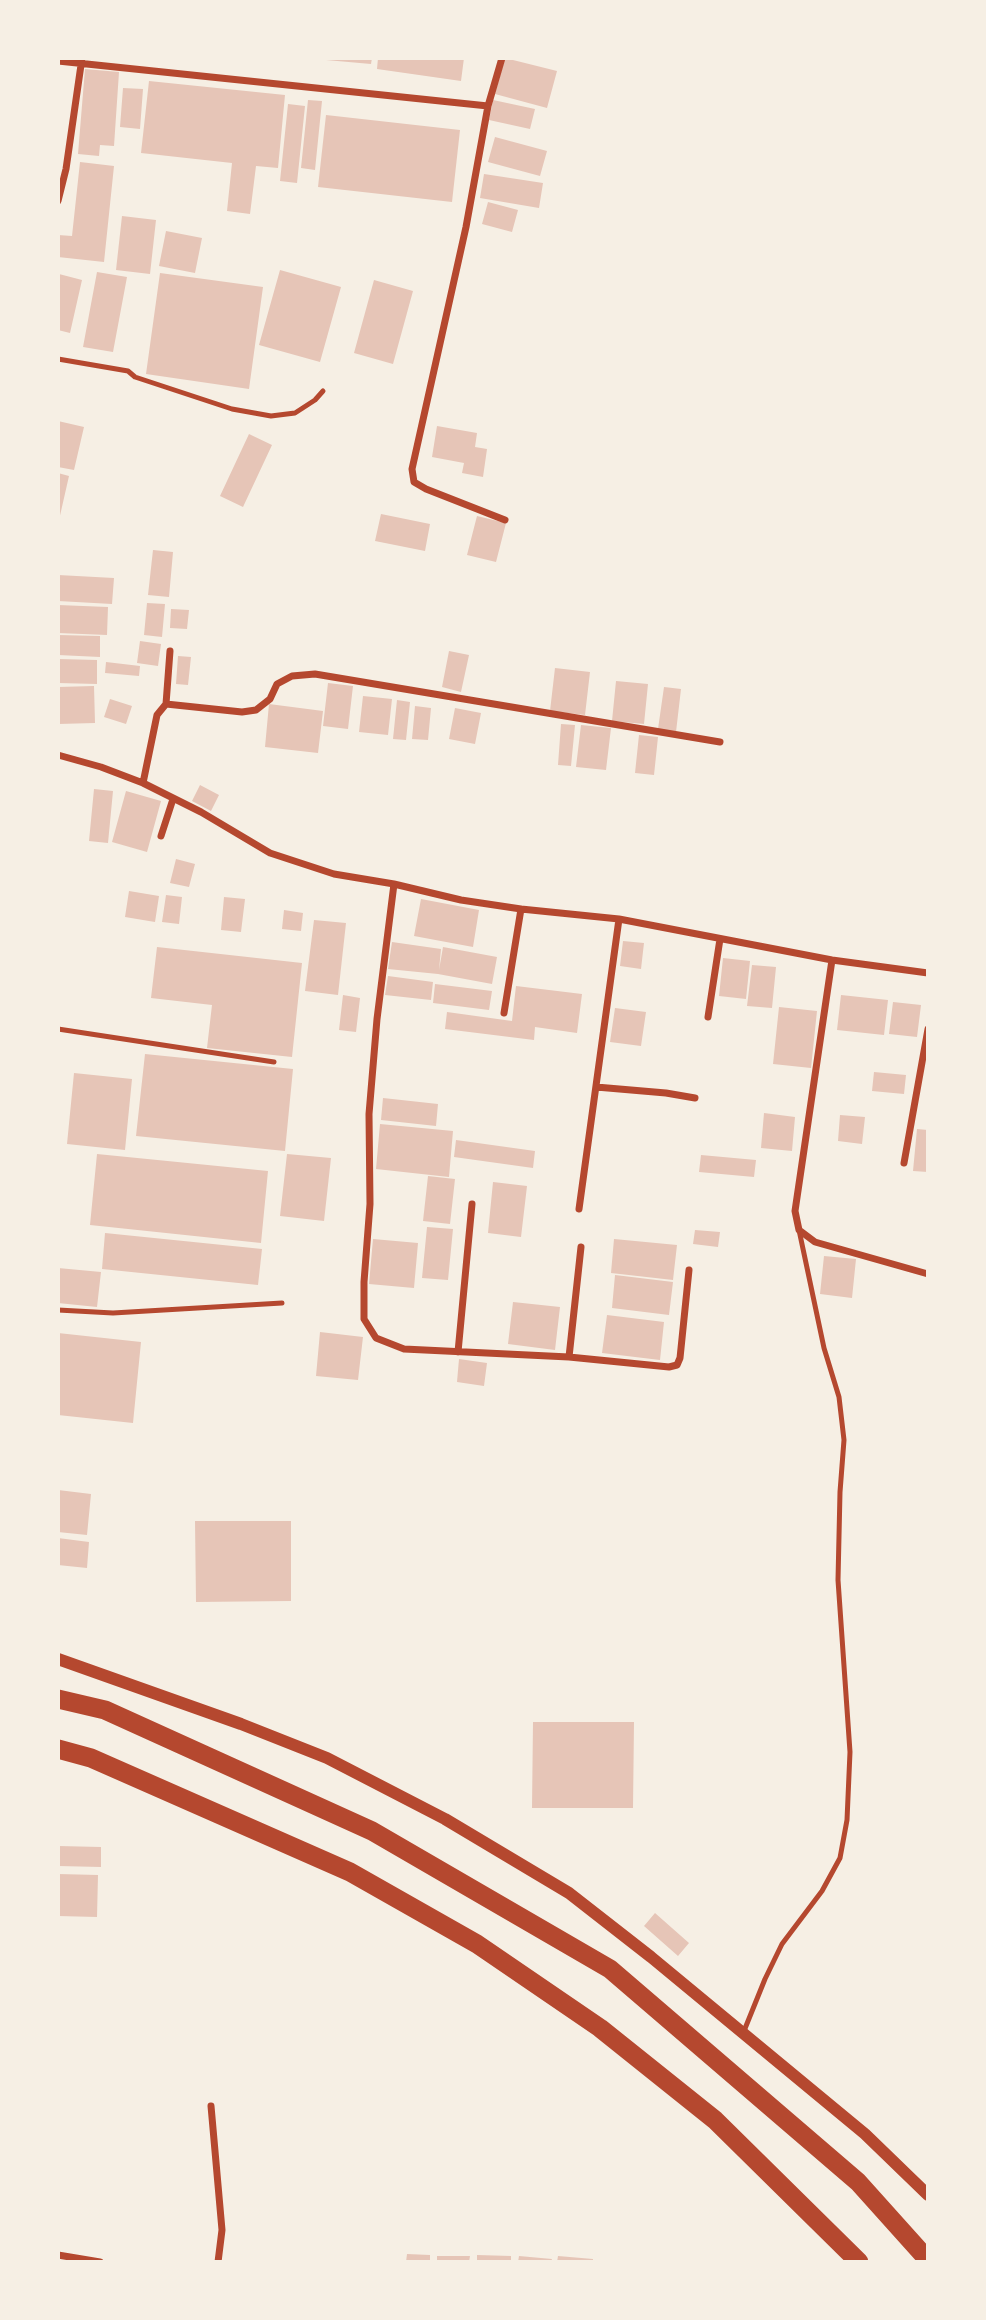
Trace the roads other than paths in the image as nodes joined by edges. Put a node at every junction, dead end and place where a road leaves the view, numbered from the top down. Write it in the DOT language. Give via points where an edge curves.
graph roads {
  1 [pos="502,58"];
  2 [pos="58,61"];
  3 [pos="82,61"];
  4 [pos="488,106"];
  5 [pos="58,201"];
  6 [pos="58,359"];
  7 [pos="323,391"];
  8 [pos="505,520"];
  9 [pos="170,651"];
  10 [pos="166,704"];
  11 [pos="720,742"];
  12 [pos="58,755"];
  13 [pos="143,783"];
  14 [pos="173,799"];
  15 [pos="162,836"];
  16 [pos="394,884"];
  17 [pos="521,909"];
  18 [pos="619,919"];
  19 [pos="720,939"];
  20 [pos="832,960"];
  21 [pos="928,973"];
  22 [pos="504,1013"];
  23 [pos="708,1017"];
  24 [pos="58,1029"];
  25 [pos="928,1029"];
  26 [pos="274,1062"];
  27 [pos="596,1087"];
  28 [pos="695,1098"];
  29 [pos="904,1163"];
  30 [pos="472,1204"];
  31 [pos="579,1209"];
  32 [pos="800,1230"];
  33 [pos="581,1248"];
  34 [pos="689,1270"];
  35 [pos="928,1274"];
  36 [pos="282,1303"];
  37 [pos="58,1310"];
  38 [pos="458,1352"];
  39 [pos="569,1357"];
  40 [pos="58,1659"];
  41 [pos="58,1699"];
  42 [pos="58,1749"];
  43 [pos="743,2034"];
  44 [pos="211,2106"];
  45 [pos="928,2196"];
  46 [pos="58,2255"];
  47 [pos="928,2260"];
  48 [pos="100,2262"];
  49 [pos="218,2262"];
  50 [pos="859,2262"];
  1 -- 4 [label="street"];
  2 -- 3 [label="street"];
  3 -- 4 [label="street"];
  3 -- 5 [label="street"];
  4 -- 8 [label="street" via="469,214 412,469 414,482 426,489"];
  6 -- 7 [label="lane" via="128,371 232,409 271,416 295,413"];
  9 -- 10 [label="street"];
  10 -- 11 [label="street" via="256,710 270,699 277,684 292,676 315,674"];
  10 -- 13 [label="street" via="157,715"];
  12 -- 13 [label="street"];
  13 -- 14 [label="street"];
  14 -- 15 [label="street"];
  14 -- 16 [label="street" via="270,853 334,874"];
  16 -- 17 [label="street"];
  16 -- 38 [label="street" via="369,1114 364,1318 376,1338 404,1349"];
  17 -- 18 [label="street"];
  17 -- 22 [label="street"];
  18 -- 19 [label="street"];
  18 -- 27 [label="street"];
  19 -- 20 [label="street"];
  19 -- 23 [label="street"];
  20 -- 21 [label="street"];
  20 -- 32 [label="street" via="795,1211"];
  24 -- 26 [label="lane"];
  25 -- 29 [label="street"];
  27 -- 28 [label="street"];
  27 -- 31 [label="street"];
  30 -- 38 [label="street"];
  32 -- 35 [label="street" via="815,1242"];
  32 -- 43 [label="lane" via="839,1397 844,1440 838,1580 850,1752 847,1820 840,1858 822,1891 782,1944"];
  33 -- 39 [label="street"];
  34 -- 39 [label="street" via="677,1365"];
  36 -- 37 [label="lane" via="113,1313"];
  38 -- 39 [label="street"];
  40 -- 43 [label="street" via="327,1758 445,1819 569,1893"];
  41 -- 47 [label="highway" via="105,1710 372,1831 610,1969 858,2182"];
  42 -- 50 [label="highway" via="91,1758 350,1872 477,1944 600,2028 715,2120"];
  43 -- 45 [label="street" via="865,2134"];
  44 -- 49 [label="street" via="222,2230"];
  46 -- 48 [label="street"];
}
